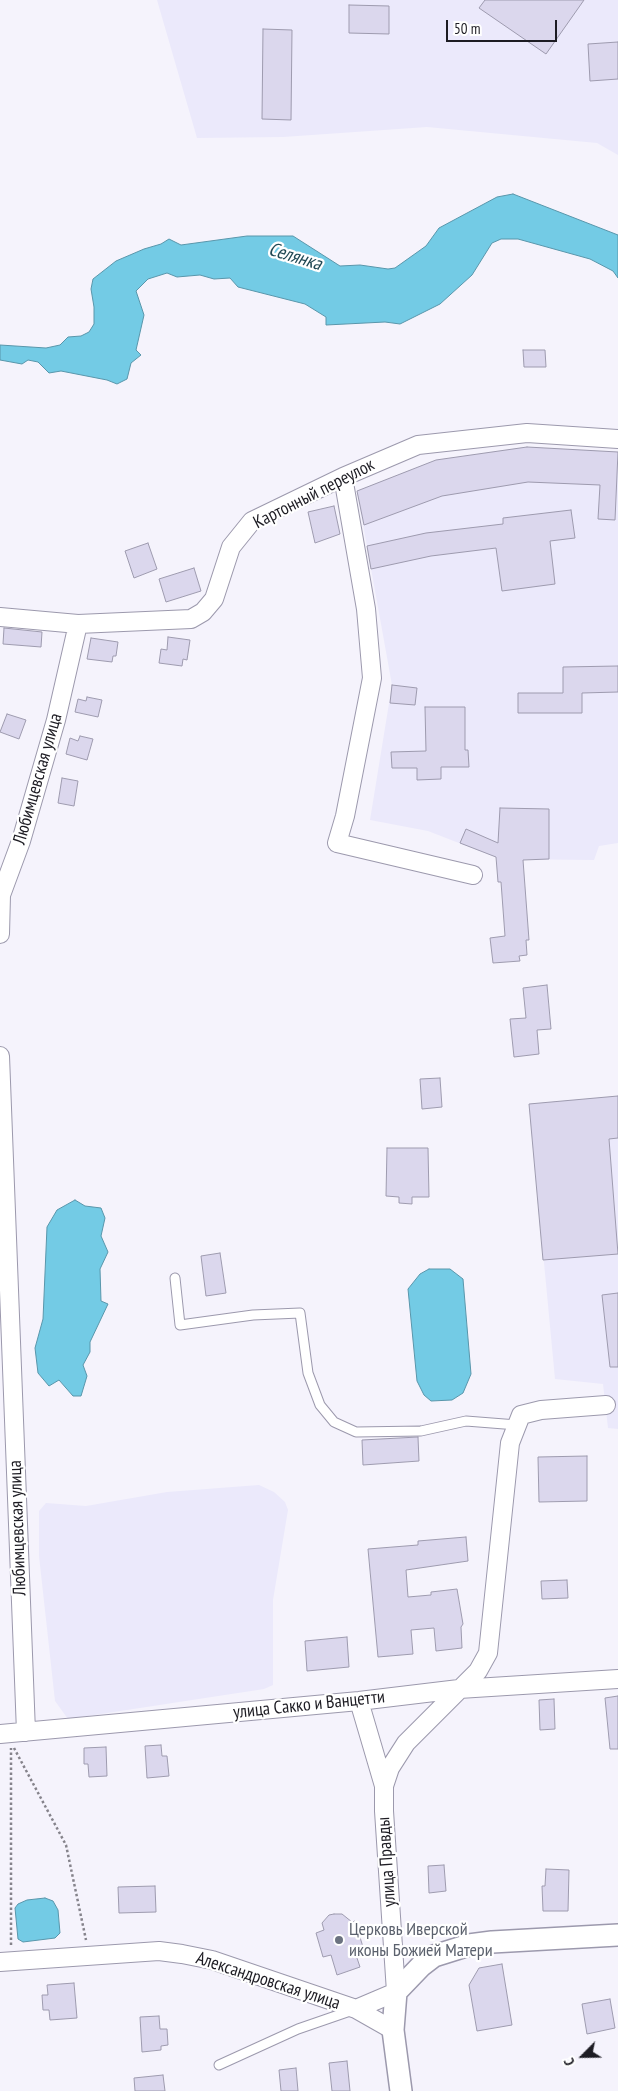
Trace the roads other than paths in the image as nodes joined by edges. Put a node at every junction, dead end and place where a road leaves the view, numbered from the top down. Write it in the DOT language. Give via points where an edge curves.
graph roads {
  1 [pos="618,439"];
  2 [pos="343,477"];
  3 [pos="0,617"];
  4 [pos="78,624"];
  5 [pos="473,875"];
  6 [pos="0,895"];
  7 [pos="0,934"];
  8 [pos="0,1056"];
  9 [pos="0,1092"];
  10 [pos="175,1278"];
  11 [pos="606,1405"];
  12 [pos="517,1425"];
  13 [pos="618,1679"];
  14 [pos="459,1689"];
  15 [pos="359,1701"];
  16 [pos="26,1732"];
  17 [pos="6,1739"];
  18 [pos="384,1786"];
  19 [pos="618,1934"];
  20 [pos="5,1962"];
  21 [pos="396,1992"];
  22 [pos="356,2010"];
  23 [pos="392,2030"];
  24 [pos="219,2065"];
  25 [pos="401,2091"];
  1 -- 2 [label="street, Картонный переулок" via="527,433 418,445"];
  2 -- 4 [label="street, Картонный переулок" via="252,521 231,547 214,599 203,612 191,619"];
  2 -- 5 [label="street" via="366,609 372,678 337,843"];
  3 -- 4 [label="street, Картонный переулок"];
  4 -- 6 [label="street, Любимцевская улица" via="54,729 22,841"];
  6 -- 7 [label="street, Любимцевская улица"];
  8 -- 9 [label="street, Любимцевская улица"];
  9 -- 16 [label="street, Любимцевская улица"];
  10 -- 12 [label="lane" via="180,1325 253,1315 300,1313 308,1373 320,1405 334,1422 356,1432 421,1431 466,1421"];
  11 -- 12 [label="street" via="541,1410 521,1415"];
  12 -- 14 [label="street, улица Правды" via="510,1443 488,1654 478,1671"];
  13 -- 14 [label="street"];
  14 -- 15 [label="street, улица Сакко и Ванцетти"];
  14 -- 18 [label="street, улица Правды" via="406,1743 390,1768"];
  15 -- 16 [label="street, улица Сакко и Ванцетти"];
  15 -- 18 [label="street"];
  16 -- 17 [label="street, улица Сакко и Ванцетти"];
  18 -- 21 [label="street, улица Правды"];
  19 -- 21 [label="street, Александровская улица" via="492,1942 448,1950 421,1966"];
  20 -- 22 [label="street, Александровская улица" via="158,1951 212,1960"];
  21 -- 22 [label="street, Александровская улица"];
  21 -- 23 [label="street, улица Правды"];
  22 -- 23 [label="street, Александровская улица"];
  22 -- 24 [label="lane" via="298,2029"];
  23 -- 25 [label="street, улица Правды"];
}
